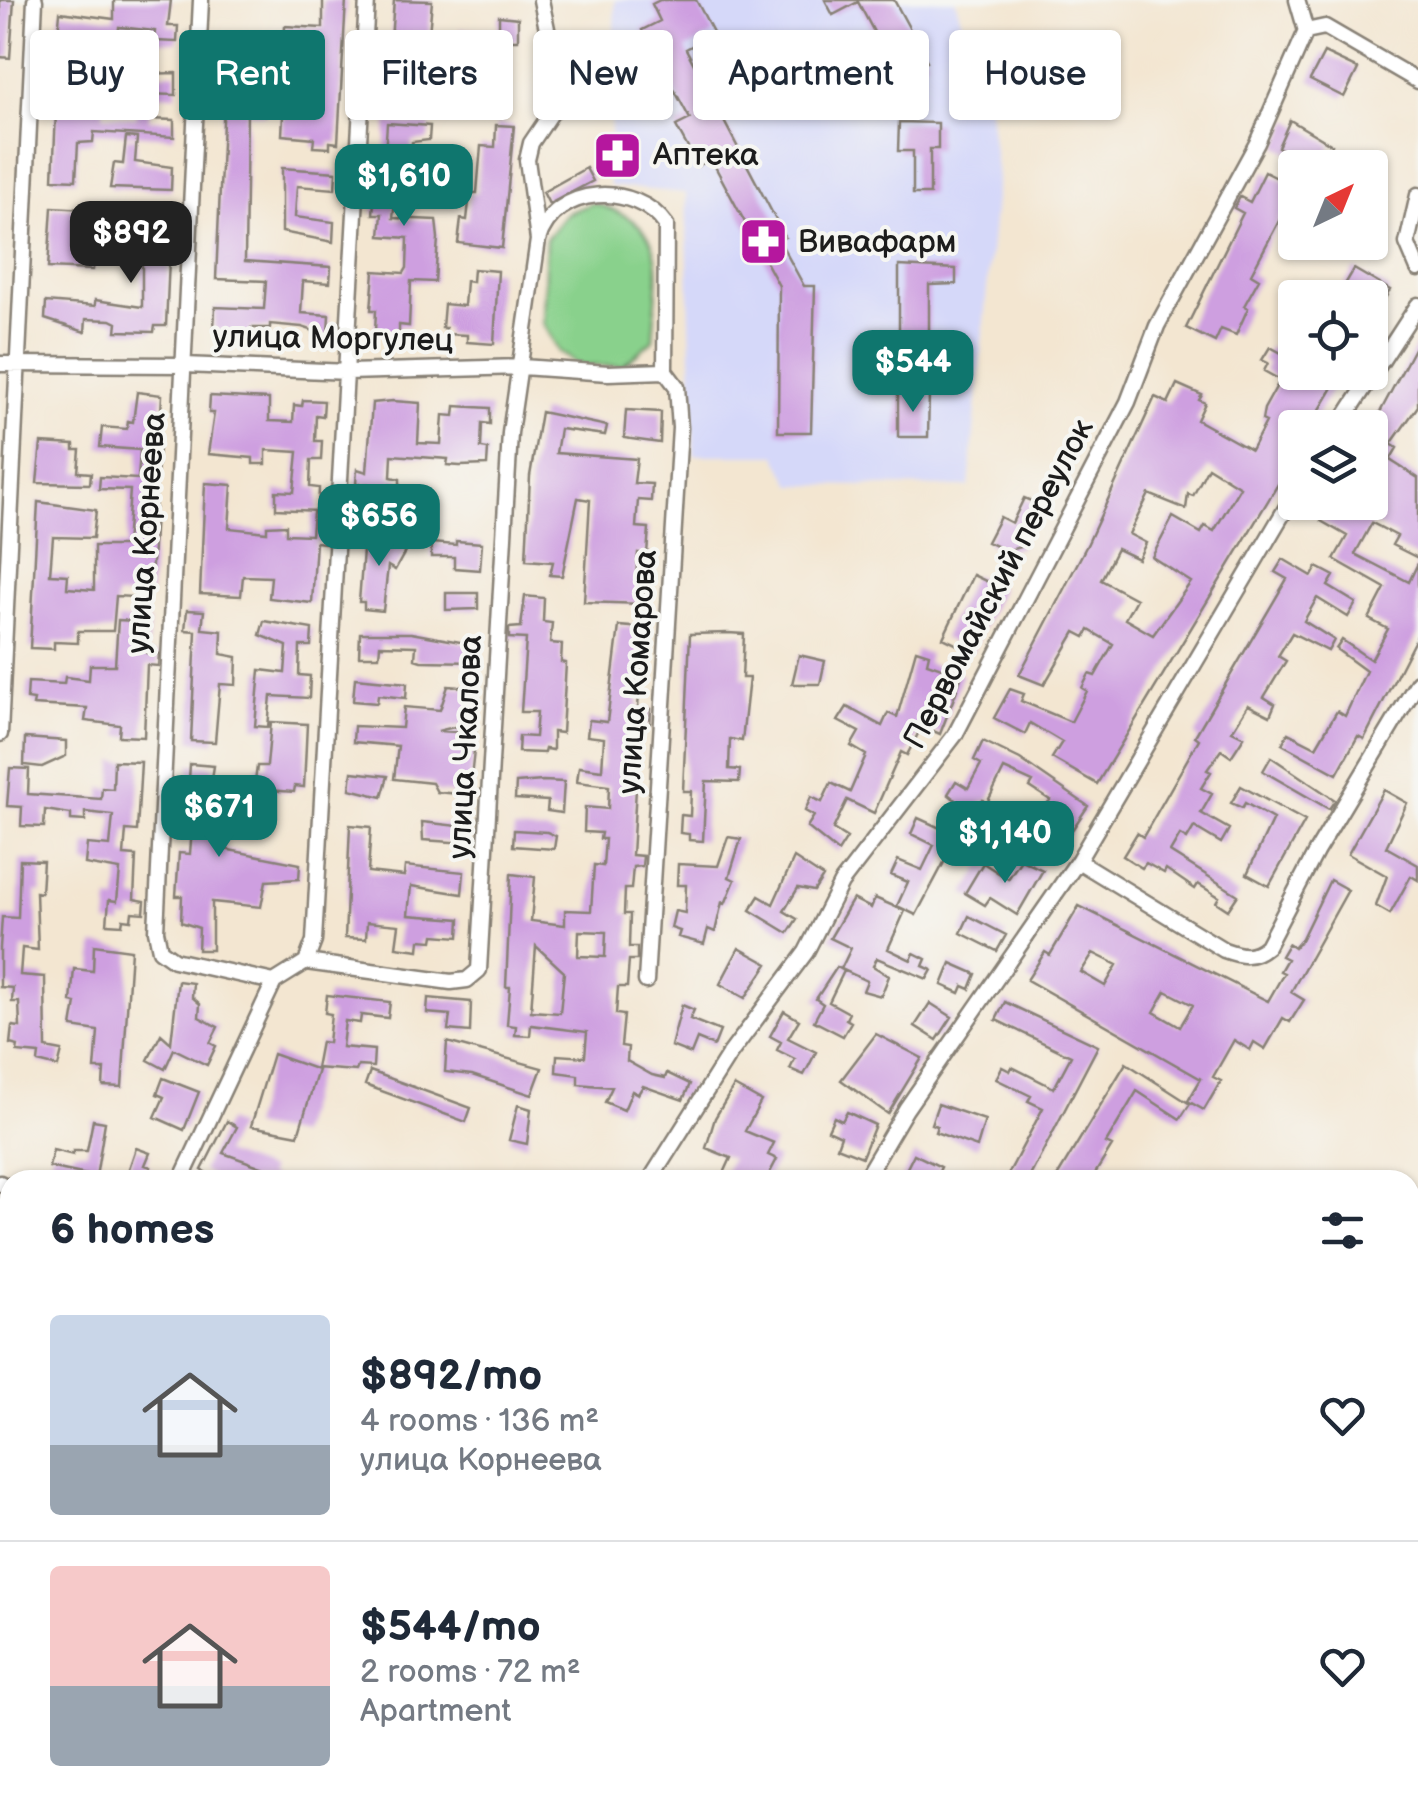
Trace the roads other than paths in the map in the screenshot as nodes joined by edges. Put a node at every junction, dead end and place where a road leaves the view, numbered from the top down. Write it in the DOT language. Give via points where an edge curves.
graph roads {
  1 [pos="35,0"];
  2 [pos="200,0"];
  3 [pos="367,0"];
  4 [pos="542,0"];
  5 [pos="1297,0"];
  6 [pos="1306,31"];
  7 [pos="1418,81"];
  8 [pos="1418,195"];
  9 [pos="538,240"];
  10 [pos="1418,269"];
  11 [pos="1418,305"];
  12 [pos="0,364"];
  13 [pos="185,364"];
  14 [pos="17,365"];
  15 [pos="522,366"];
  16 [pos="665,371"];
  17 [pos="348,372"];
  18 [pos="1350,410"];
  19 [pos="1279,520"];
  20 [pos="1418,682"];
  21 [pos="0,734"];
  22 [pos="1078,861"];
  23 [pos="306,962"];
  24 [pos="646,981"];
  25 [pos="274,982"];
  26 [pos="185,1170"];
  27 [pos="656,1170"];
  28 [pos="870,1170"];
  1 -- 14 [label="street"];
  2 -- 13 [label="street, улица Корнеева"];
  3 -- 17 [label="street"];
  4 -- 9 [label="street, улица Чкалова" via="559,88 527,160"];
  5 -- 6 [label="street"];
  6 -- 7 [label="street" via="1325,27"];
  6 -- 27 [label="street, Первомайский переулок" via="1258,143 1158,326 1128,402 974,701 934,766 841,884 806,952 729,1055"];
  8 -- 10 [label="street" via="1407,243"];
  9 -- 15 [label="street, улица Чкалова"];
  9 -- 16 [label="street, улица Комарова" via="552,213 587,196 631,197 657,212 666,225"];
  11 -- 18 [label="street"];
  12 -- 14 [label="street, улица Моргулец"];
  13 -- 14 [label="street, улица Моргулец"];
  13 -- 17 [label="street, улица Моргулец"];
  13 -- 25 [label="street, улица Корнеева" via="156,931 160,950 174,960"];
  14 -- 21 [label="street"];
  15 -- 16 [label="street, улица Моргулец"];
  15 -- 17 [label="street, улица Моргулец"];
  15 -- 23 [label="street, улица Чкалова" via="510,433 479,970 451,982"];
  16 -- 24 [label="street, улица Комарова" via="677,387 680,428"];
  17 -- 23 [label="street" via="318,910"];
  19 -- 22 [label="street"];
  20 -- 22 [label="street" via="1257,955 1224,950"];
  22 -- 28 [label="street"];
  23 -- 25 [label="street"];
  25 -- 26 [label="street"];
}
